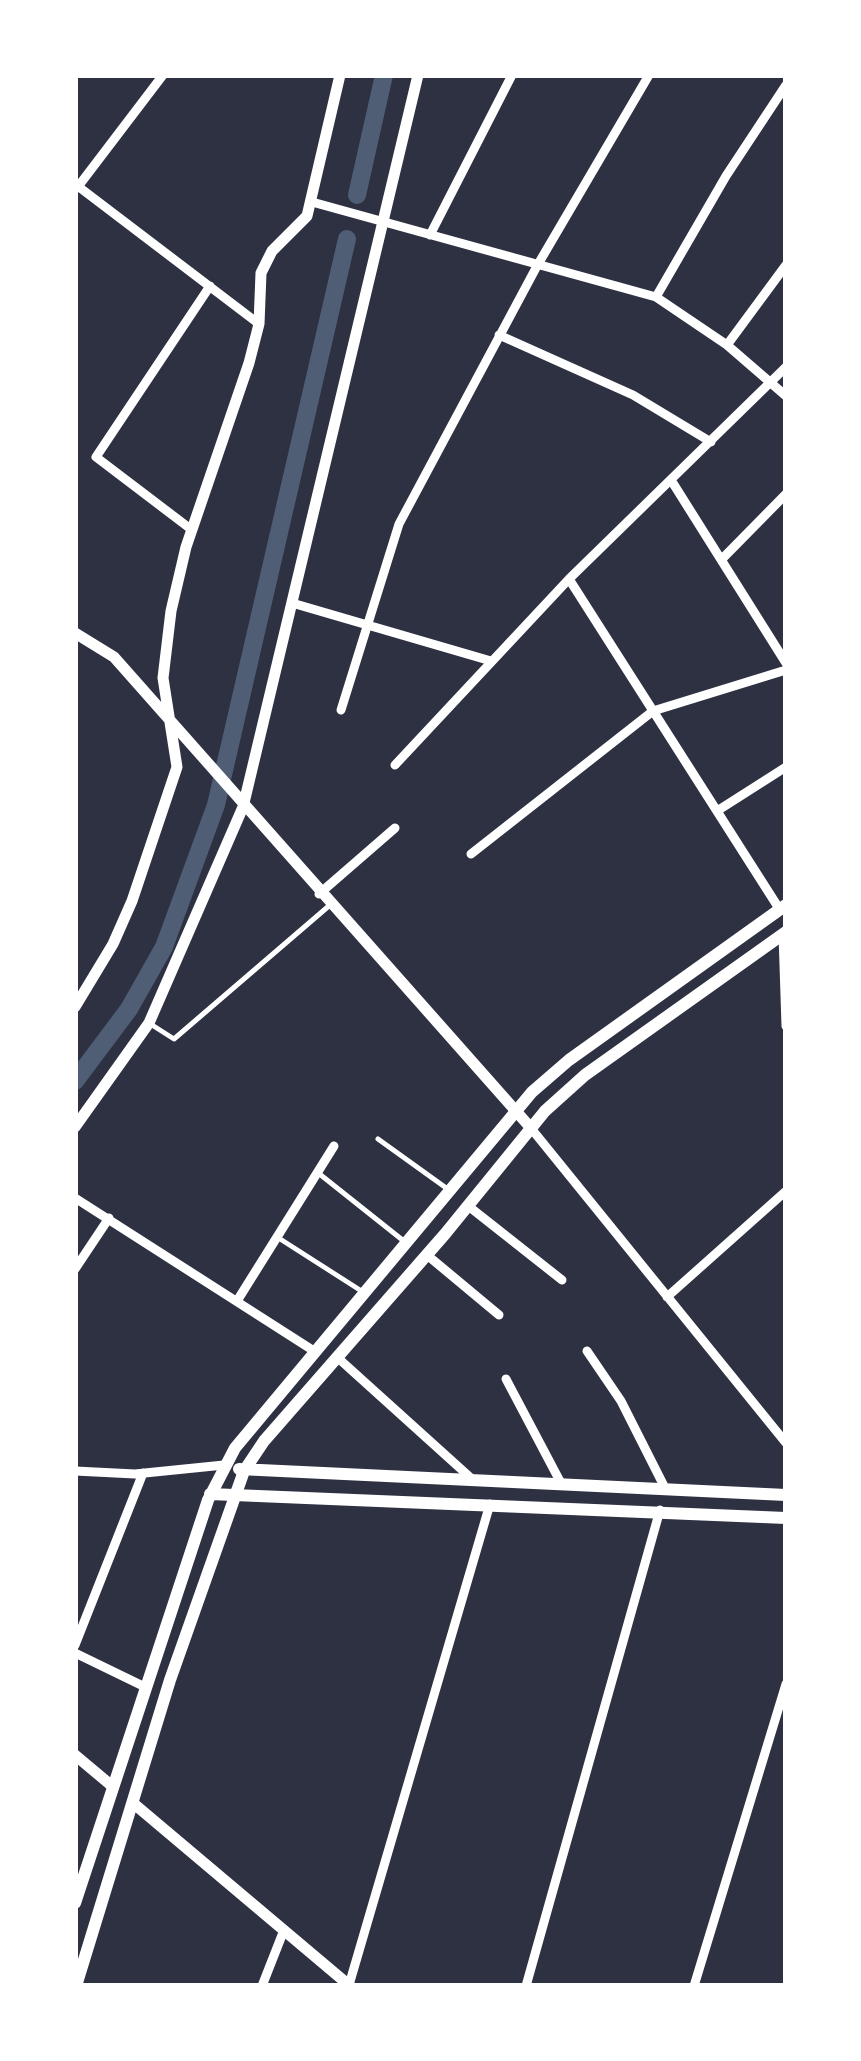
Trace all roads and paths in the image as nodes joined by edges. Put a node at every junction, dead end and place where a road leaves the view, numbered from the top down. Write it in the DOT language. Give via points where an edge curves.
graph roads {
  1 [pos="163,75"];
  2 [pos="340,75"];
  3 [pos="418,75"];
  4 [pos="512,75"];
  5 [pos="649,75"];
  6 [pos="786,85"];
  7 [pos="76,187"];
  8 [pos="312,202"];
  9 [pos="383,222"];
  10 [pos="430,235"];
  11 [pos="786,264"];
  12 [pos="537,266"];
  13 [pos="210,286"];
  14 [pos="656,297"];
  15 [pos="259,324"];
  16 [pos="499,335"];
  17 [pos="728,345"];
  18 [pos="786,367"];
  19 [pos="770,385"];
  20 [pos="786,396"];
  21 [pos="711,442"];
  22 [pos="671,480"];
  23 [pos="786,494"];
  24 [pos="192,530"];
  25 [pos="722,559"];
  26 [pos="569,578"];
  27 [pos="292,603"];
  28 [pos="368,625"];
  29 [pos="75,633"];
  30 [pos="491,662"];
  31 [pos="786,666"];
  32 [pos="341,710"];
  33 [pos="653,711"];
  34 [pos="169,721"];
  35 [pos="395,765"];
  36 [pos="786,768"];
  37 [pos="242,807"];
  38 [pos="717,811"];
  39 [pos="395,828"];
  40 [pos="471,854"];
  41 [pos="319,894"];
  42 [pos="330,906"];
  43 [pos="783,908"];
  44 [pos="784,933"];
  45 [pos="75,1007"];
  46 [pos="149,1023"];
  47 [pos="786,1026"];
  48 [pos="513,1112"];
  49 [pos="75,1127"];
  50 [pos="530,1127"];
  51 [pos="378,1140"];
  52 [pos="334,1146"];
  53 [pos="317,1172"];
  54 [pos="450,1191"];
  55 [pos="786,1191"];
  56 [pos="75,1198"];
  57 [pos="468,1206"];
  58 [pos="109,1218"];
  59 [pos="276,1238"];
  60 [pos="407,1244"];
  61 [pos="426,1256"];
  62 [pos="75,1269"];
  63 [pos="562,1280"];
  64 [pos="364,1293"];
  65 [pos="667,1297"];
  66 [pos="237,1301"];
  67 [pos="499,1315"];
  68 [pos="314,1351"];
  69 [pos="587,1351"];
  70 [pos="338,1358"];
  71 [pos="506,1379"];
  72 [pos="782,1430"];
  73 [pos="786,1443"];
  74 [pos="224,1464"];
  75 [pos="75,1471"];
  76 [pos="244,1471"];
  77 [pos="142,1473"];
  78 [pos="474,1481"];
  79 [pos="562,1485"];
  80 [pos="666,1488"];
  81 [pos="235,1492"];
  82 [pos="210,1494"];
  83 [pos="786,1495"];
  84 [pos="490,1504"];
  85 [pos="660,1510"];
  86 [pos="786,1518"];
  87 [pos="75,1645"];
  88 [pos="75,1653"];
  89 [pos="786,1684"];
  90 [pos="143,1686"];
  91 [pos="75,1755"];
  92 [pos="112,1786"];
  93 [pos="133,1804"];
  94 [pos="75,1903"];
  95 [pos="284,1930"];
  96 [pos="76,1986"];
  97 [pos="262,1986"];
  98 [pos="350,1986"];
  99 [pos="526,1986"];
  100 [pos="694,1986"];
  1 -- 7 [label="street"];
  2 -- 8 [label="street"];
  3 -- 9 [label="street"];
  4 -- 10 [label="street"];
  5 -- 12 [label="street"];
  6 -- 14 [label="street"];
  7 -- 13 [label="street"];
  8 -- 9 [label="street"];
  8 -- 15 [label="street" via="261,273"];
  9 -- 10 [label="street"];
  9 -- 27 [label="street"];
  10 -- 12 [label="street"];
  11 -- 17 [label="street"];
  12 -- 14 [label="street"];
  12 -- 16 [label="street"];
  13 -- 15 [label="street"];
  13 -- 24 [label="street" via="96,457"];
  14 -- 17 [label="street"];
  15 -- 24 [label="street"];
  16 -- 21 [label="street" via="634,395"];
  16 -- 28 [label="street" via="399,524"];
  17 -- 19 [label="street"];
  18 -- 19 [label="street"];
  19 -- 20 [label="street"];
  19 -- 21 [label="street"];
  21 -- 22 [label="street"];
  22 -- 25 [label="street"];
  22 -- 26 [label="street"];
  23 -- 25 [label="street"];
  24 -- 34 [label="street" via="171,611 163,678"];
  25 -- 31 [label="street"];
  26 -- 30 [label="street"];
  26 -- 33 [label="street"];
  27 -- 28 [label="street"];
  27 -- 37 [label="street"];
  28 -- 30 [label="street"];
  28 -- 32 [label="street"];
  29 -- 34 [label="street" via="114,657"];
  30 -- 35 [label="street"];
  31 -- 33 [label="street"];
  33 -- 38 [label="street"];
  33 -- 40 [label="street"];
  34 -- 37 [label="street"];
  34 -- 45 [label="street" via="177,768 155,841 113,944"];
  36 -- 38 [label="street"];
  37 -- 41 [label="street"];
  37 -- 46 [label="street"];
  38 -- 43 [label="street"];
  39 -- 41 [label="street"];
  41 -- 42 [label="street"];
  42 -- 46 [label="lane" via="174,1039"];
  42 -- 48 [label="street"];
  43 -- 48 [label="main road" via="569,1060"];
  44 -- 47 [label="street"];
  44 -- 50 [label="main road" via="585,1076"];
  46 -- 49 [label="street"];
  48 -- 50 [label="street"];
  48 -- 54 [label="main road"];
  50 -- 57 [label="main road"];
  50 -- 65 [label="street"];
  51 -- 54 [label="lane"];
  52 -- 53 [label="street"];
  53 -- 59 [label="street"];
  53 -- 60 [label="lane"];
  54 -- 60 [label="main road"];
  55 -- 65 [label="street"];
  56 -- 58 [label="street"];
  57 -- 61 [label="main road"];
  57 -- 63 [label="street"];
  58 -- 62 [label="street"];
  58 -- 66 [label="street"];
  59 -- 64 [label="lane"];
  59 -- 66 [label="street"];
  60 -- 64 [label="main road"];
  61 -- 67 [label="street"];
  61 -- 70 [label="main road"];
  64 -- 68 [label="main road"];
  65 -- 72 [label="street"];
  66 -- 68 [label="street"];
  68 -- 74 [label="main road"];
  69 -- 80 [label="street"];
  70 -- 76 [label="main road"];
  70 -- 78 [label="street"];
  71 -- 79 [label="street"];
  72 -- 73 [label="street"];
  74 -- 76 [label="main road"];
  74 -- 77 [label="street"];
  74 -- 82 [label="main road"];
  75 -- 77 [label="street"];
  76 -- 78 [label="main road"];
  76 -- 81 [label="main road"];
  77 -- 87 [label="street"];
  78 -- 79 [label="main road"];
  79 -- 80 [label="main road"];
  80 -- 83 [label="main road"];
  81 -- 82 [label="main road"];
  81 -- 84 [label="main road"];
  81 -- 93 [label="main road"];
  82 -- 90 [label="main road"];
  84 -- 85 [label="main road"];
  84 -- 98 [label="street"];
  85 -- 86 [label="main road"];
  85 -- 99 [label="street"];
  88 -- 90 [label="street"];
  89 -- 100 [label="street"];
  90 -- 92 [label="main road"];
  91 -- 92 [label="street"];
  92 -- 93 [label="main road"];
  92 -- 94 [label="main road"];
  93 -- 95 [label="street"];
  93 -- 96 [label="main road"];
  95 -- 97 [label="street"];
  95 -- 98 [label="street"];
}
